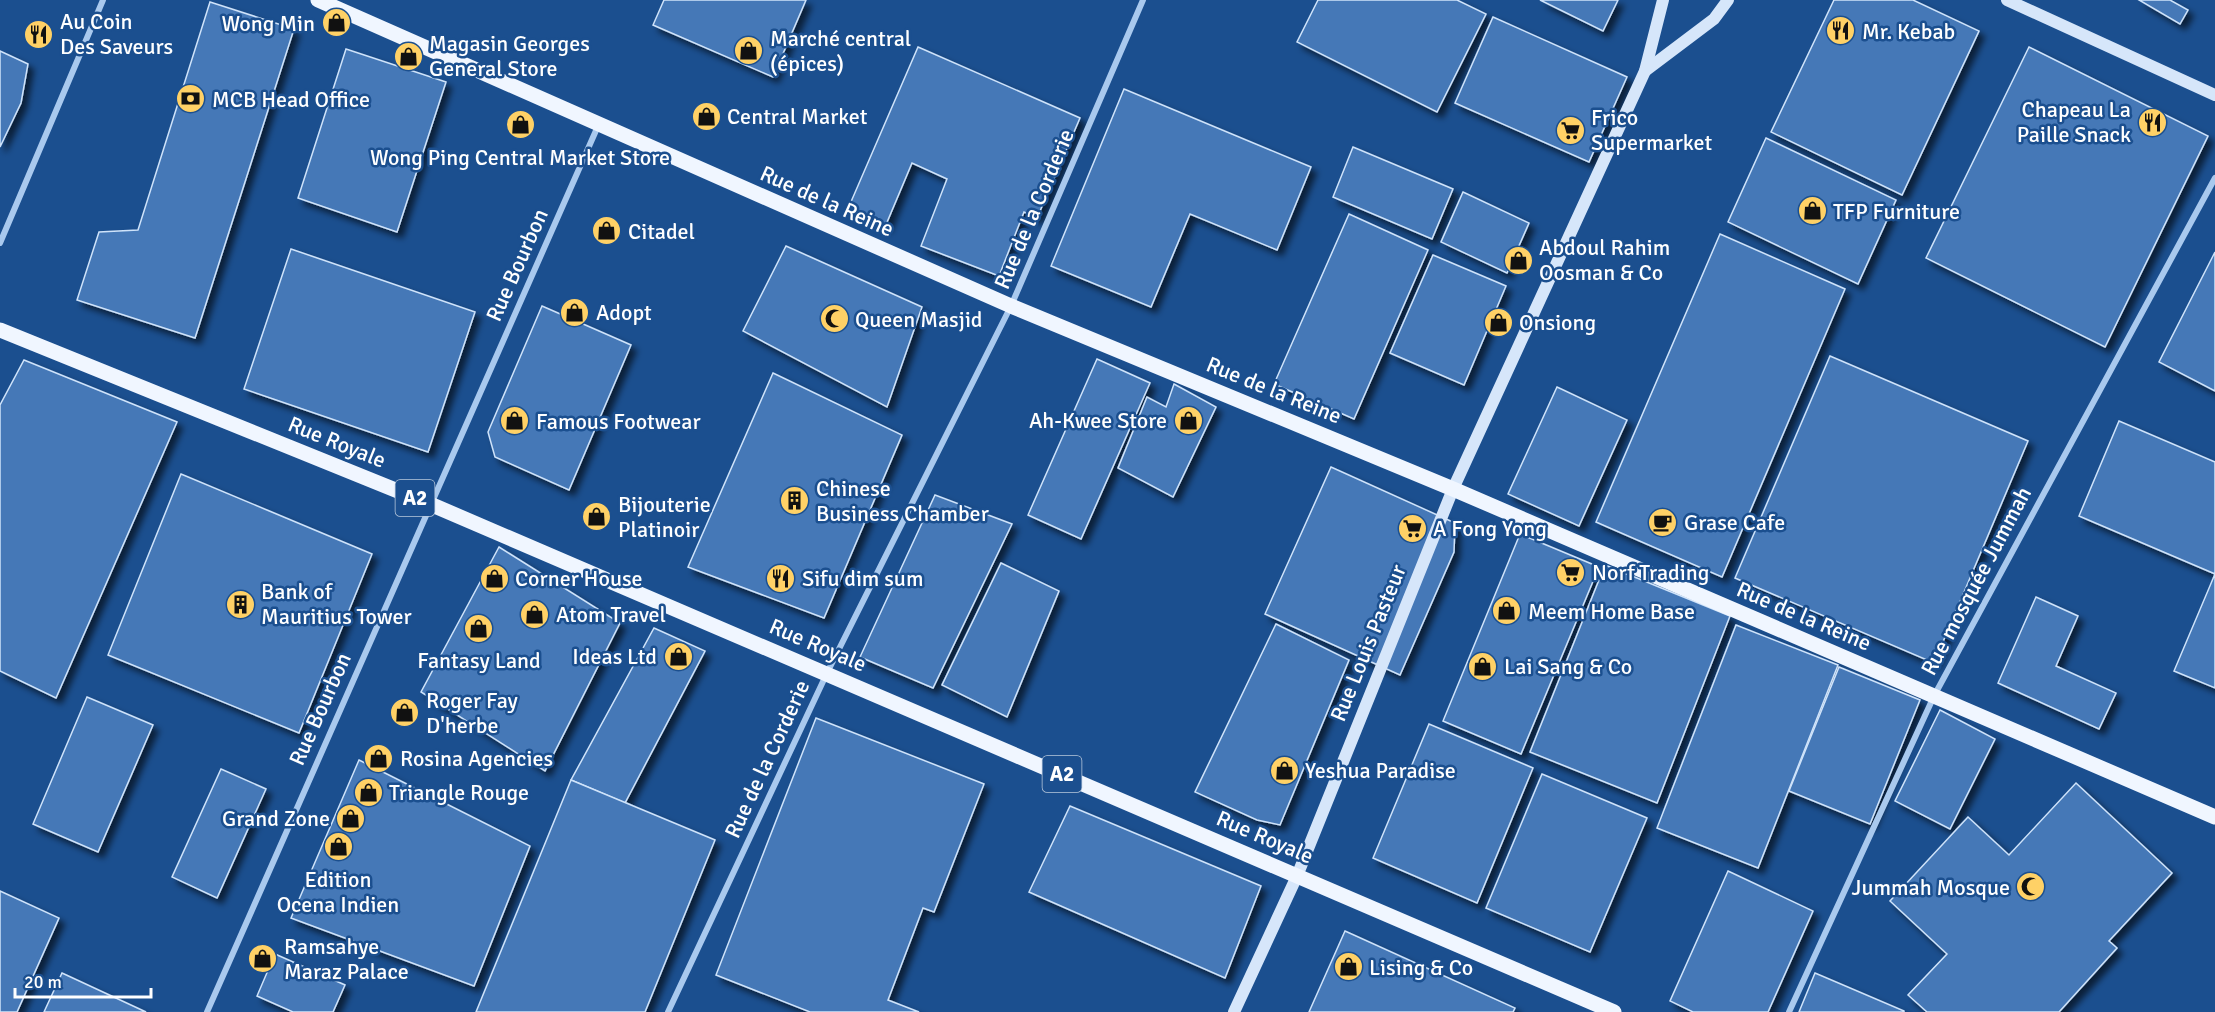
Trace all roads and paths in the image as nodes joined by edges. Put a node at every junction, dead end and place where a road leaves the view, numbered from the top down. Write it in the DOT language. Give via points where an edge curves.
graph roads {
  1 [pos="103,0"];
  2 [pos="318,0"];
  3 [pos="1143,0"];
  4 [pos="1663,0"];
  5 [pos="1728,0"];
  6 [pos="2007,0"];
  7 [pos="1645,71"];
  8 [pos="2215,95"];
  9 [pos="599,126"];
  10 [pos="2215,177"];
  11 [pos="0,243"];
  12 [pos="1011,306"];
  13 [pos="0,330"];
  14 [pos="1453,489"];
  15 [pos="430,504"];
  16 [pos="827,673"];
  17 [pos="1934,696"];
  18 [pos="2215,817"];
  19 [pos="1298,876"];
  20 [pos="207,1012"];
  21 [pos="668,1012"];
  22 [pos="1234,1012"];
  23 [pos="1614,1012"];
  24 [pos="1789,1012"];
  1 -- 11 [label="street"];
  2 -- 9 [label="main road, Rue de la Reine"];
  3 -- 12 [label="street, Rue de la Corderie"];
  4 -- 7 [label="main road, Rue Louis Pasteur"];
  5 -- 7 [label="main road" via="1714,19"];
  6 -- 8 [label="main road"];
  7 -- 14 [label="main road, Rue Louis Pasteur"];
  9 -- 12 [label="main road, Rue de la Reine"];
  9 -- 15 [label="street, Rue Bourbon"];
  10 -- 17 [label="street, Rue mosquée Jummah"];
  12 -- 14 [label="main road, Rue de la Reine"];
  12 -- 16 [label="street, Rue de la Corderie"];
  13 -- 15 [label="main road, Rue Royale / A2"];
  14 -- 17 [label="main road, Rue de la Reine"];
  14 -- 19 [label="main road, Rue Louis Pasteur"];
  15 -- 16 [label="main road, Rue Royale / A2"];
  15 -- 20 [label="street, Rue Bourbon"];
  16 -- 19 [label="main road, Rue Royale / A2"];
  16 -- 21 [label="street, Rue de la Corderie"];
  17 -- 18 [label="main road, Rue de la Reine"];
  17 -- 24 [label="street, Rue mosquée Jummah"];
  19 -- 22 [label="main road, Rue Louis Pasteur"];
  19 -- 23 [label="main road, Rue Royale / A2"];
}
